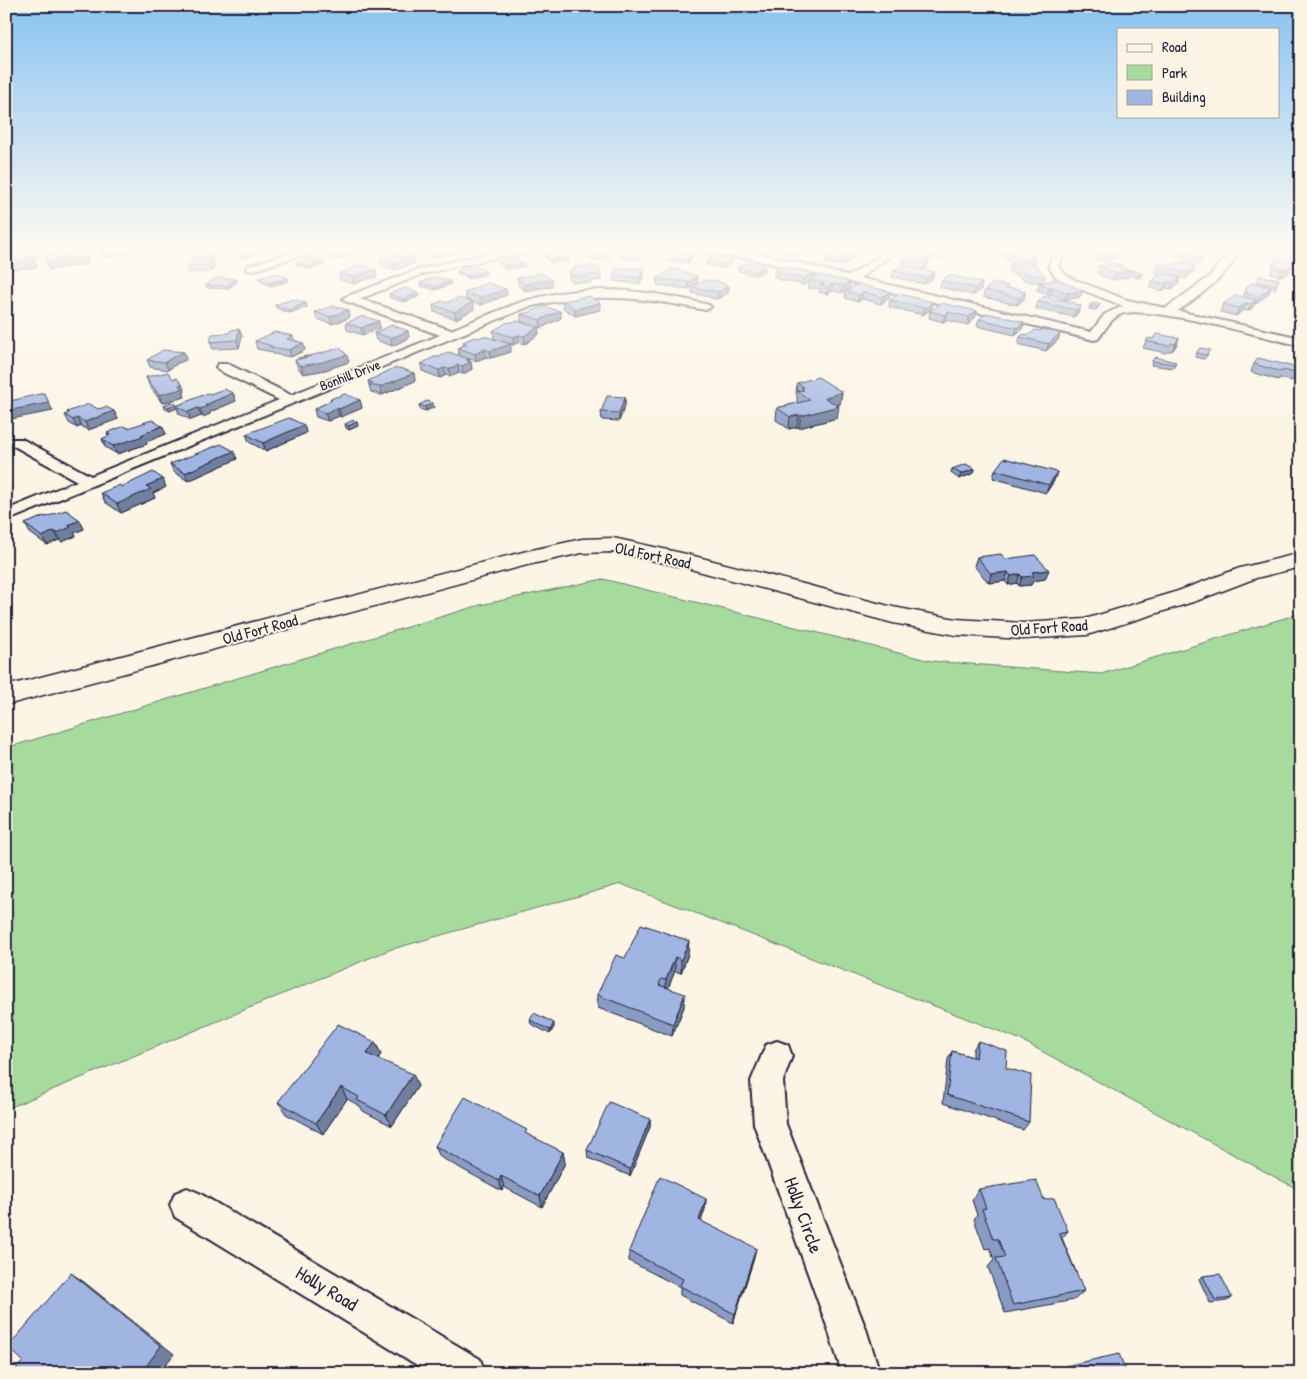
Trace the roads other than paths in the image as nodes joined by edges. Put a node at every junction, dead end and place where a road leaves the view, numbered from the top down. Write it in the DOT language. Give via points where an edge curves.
graph roads {
  1 [pos="391,314"];
  2 [pos="502,314"];
  3 [pos="1004,314"];
  4 [pos="1114,314"];
  5 [pos="1178,314"];
  6 [pos="452,335"];
  7 [pos="1301,342"];
  8 [pos="223,367"];
  9 [pos="289,399"];
  10 [pos="17,442"];
  11 [pos="90,482"];
  12 [pos="6,516"];
  13 [pos="1301,560"];
  14 [pos="6,696"];
  15 [pos="777,1056"];
  16 [pos="187,1204"];
  17 [pos="466,1373"];
  18 [pos="861,1373"];
  1 -- 6 [label="street"];
  2 -- 6 [label="street, Bonhill Drive"];
  3 -- 4 [label="street" via="1094,336"];
  5 -- 7 [label="street"];
  6 -- 9 [label="street, Bonhill Drive"];
  8 -- 9 [label="street"];
  9 -- 11 [label="street, Bonhill Drive"];
  10 -- 11 [label="street"];
  11 -- 12 [label="street, Bonhill Drive"];
  13 -- 14 [label="main road, Old Fort Road" via="1248,573 1187,596 1087,626 1003,630 893,615 613,545 582,546"];
  15 -- 18 [label="street, Holly Circle" via="768,1081 770,1124"];
  16 -- 17 [label="street, Holly Road"];
}
